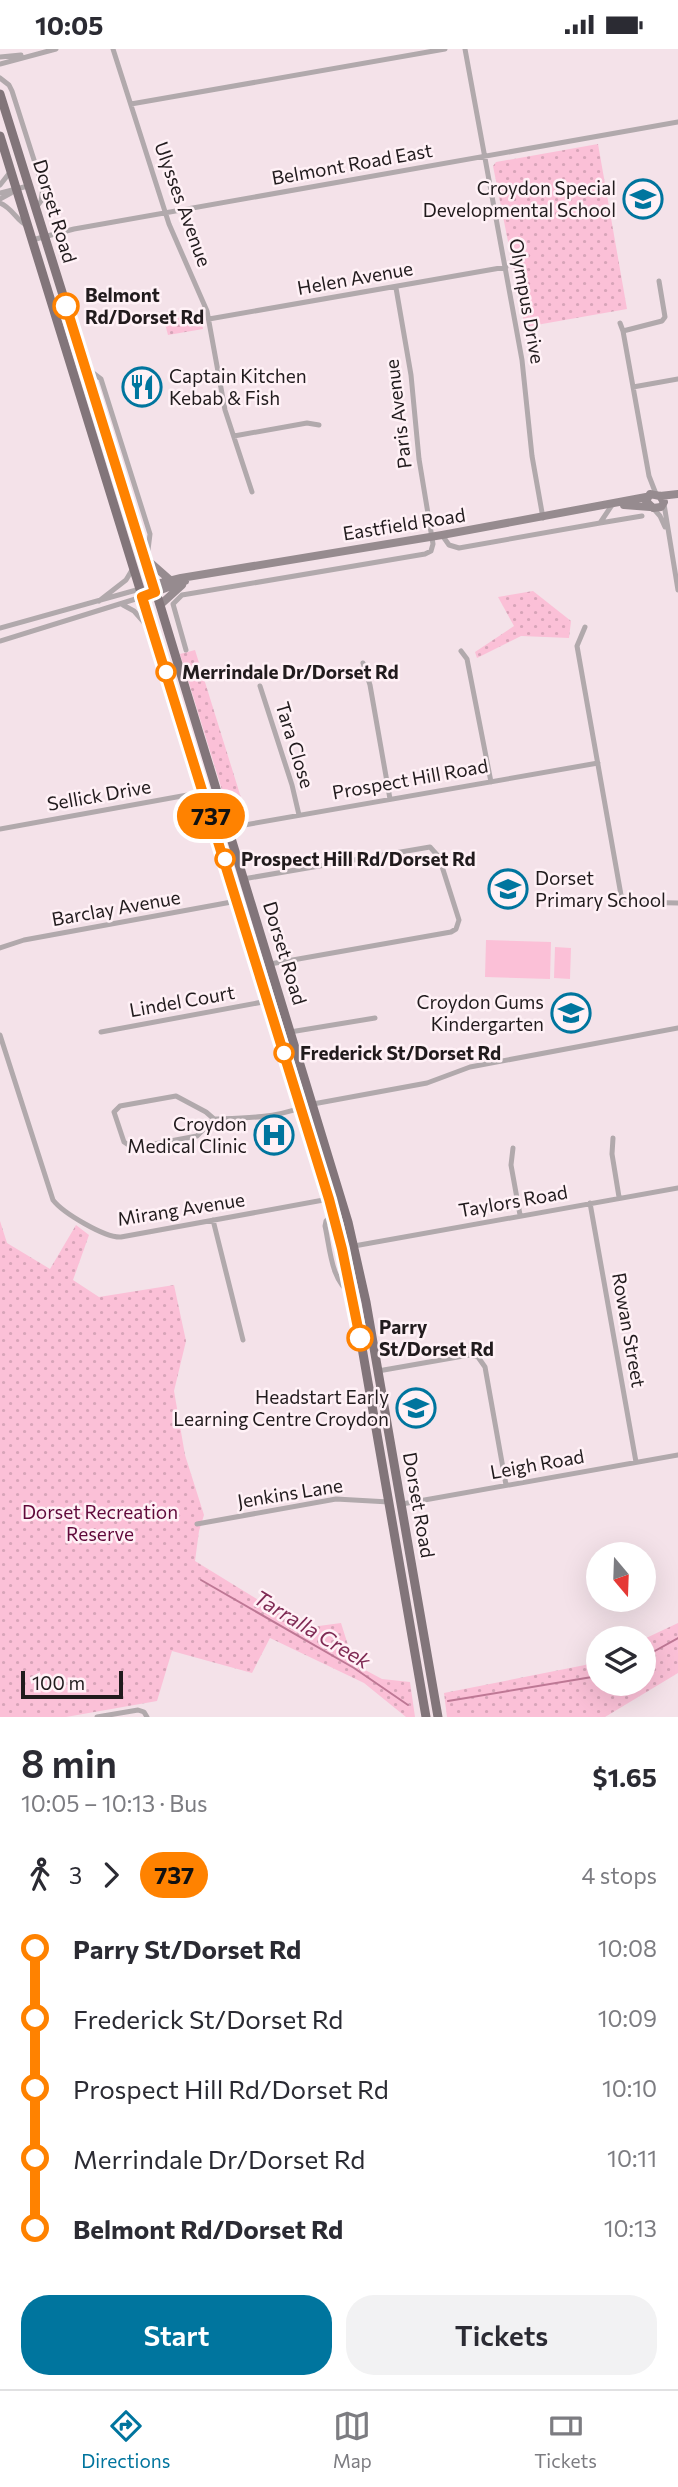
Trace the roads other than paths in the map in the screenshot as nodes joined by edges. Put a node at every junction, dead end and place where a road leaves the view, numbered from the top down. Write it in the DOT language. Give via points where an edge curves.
graph roads {
  1 [pos="56,49"];
  2 [pos="113,49"];
  3 [pos="445,49"];
  4 [pos="465,49"];
  5 [pos="27,56"];
  6 [pos="0,58"];
  7 [pos="0,64"];
  8 [pos="0,78"];
  9 [pos="0,94"];
  10 [pos="131,104"];
  11 [pos="678,122"];
  12 [pos="0,136"];
  13 [pos="484,157"];
  14 [pos="11,171"];
  15 [pos="0,185"];
  16 [pos="28,186"];
  17 [pos="17,189"];
  18 [pos="0,193"];
  19 [pos="0,201"];
  20 [pos="36,209"];
  21 [pos="165,213"];
  22 [pos="28,226"];
  23 [pos="44,236"];
  24 [pos="32,240"];
  25 [pos="506,267"];
  26 [pos="659,281"];
  27 [pos="396,288"];
  28 [pos="209,319"];
  29 [pos="620,323"];
  30 [pos="623,331"];
  31 [pos="80,352"];
  32 [pos="68,356"];
  33 [pos="678,379"];
  34 [pos="633,387"];
  35 [pos="318,425"];
  36 [pos="234,436"];
  37 [pos="252,492"];
  38 [pos="678,495"];
  39 [pos="656,498"];
  40 [pos="613,505"];
  41 [pos="652,507"];
  42 [pos="642,516"];
  43 [pos="542,518"];
  44 [pos="600,523"];
  45 [pos="442,535"];
  46 [pos="432,537"];
  47 [pos="670,544"];
  48 [pos="143,555"];
  49 [pos="133,568"];
  50 [pos="203,575"];
  51 [pos="170,580"];
  52 [pos="187,581"];
  53 [pos="154,589"];
  54 [pos="217,589"];
  55 [pos="678,590"];
  56 [pos="141,593"];
  57 [pos="96,603"];
  58 [pos="122,604"];
  59 [pos="160,605"];
  60 [pos="585,627"];
  61 [pos="0,628"];
  62 [pos="153,633"];
  63 [pos="1,638"];
  64 [pos="186,650"];
  65 [pos="461,651"];
  66 [pos="363,663"];
  67 [pos="260,685"];
  68 [pos="598,763"];
  69 [pos="491,782"];
  70 [pos="215,789"];
  71 [pos="204,792"];
  72 [pos="390,799"];
  73 [pos="299,815"];
  74 [pos="228,828"];
  75 [pos="0,829"];
  76 [pos="243,879"];
  77 [pos="237,901"];
  78 [pos="678,903"];
  79 [pos="0,948"];
  80 [pos="270,964"];
  81 [pos="258,968"];
  82 [pos="268,1001"];
  83 [pos="375,1018"];
  84 [pos="678,1028"];
  85 [pos="101,1032"];
  86 [pos="290,1032"];
  87 [pos="0,1035"];
  88 [pos="9,1065"];
  89 [pos="0,1066"];
  90 [pos="313,1104"];
  91 [pos="301,1107"];
  92 [pos="214,1119"];
  93 [pos="613,1137"];
  94 [pos="513,1148"];
  95 [pos="678,1188"];
  96 [pos="620,1197"];
  97 [pos="329,1199"];
  98 [pos="590,1203"];
  99 [pos="333,1214"];
  100 [pos="520,1215"];
  101 [pos="213,1220"];
  102 [pos="354,1246"];
  103 [pos="342,1249"];
  104 [pos="352,1294"];
  105 [pos="243,1340"];
  106 [pos="378,1371"];
  107 [pos="678,1455"];
  108 [pos="636,1462"];
  109 [pos="506,1485"];
  110 [pos="388,1502"];
  111 [pos="402,1504"];
  112 [pos="197,1524"];
  113 [pos="422,1621"];
  114 [pos="410,1623"];
  115 [pos="97,1717"];
  116 [pos="147,1717"];
  117 [pos="426,1717"];
  118 [pos="438,1717"];
  1 -- 5 [label="street"];
  2 -- 10 [label="street, Ulysses Avenue"];
  3 -- 10 [label="street"];
  4 -- 13 [label="street, Olympus Drive"];
  5 -- 6 [label="street"];
  5 -- 7 [label="street"];
  8 -- 20 [label="street" via="12,92 43,188"];
  9 -- 16 [label="main road, Dorset Road"];
  10 -- 21 [label="street, Ulysses Avenue"];
  11 -- 13 [label="street, Belmont Road East"];
  12 -- 14 [label="main road, Dorset Road"];
  13 -- 21 [label="street, Belmont Road East"];
  13 -- 25 [label="street, Olympus Drive"];
  14 -- 15 [label="street"];
  14 -- 17 [label="main road, Dorset Road"];
  16 -- 17 [label="street"];
  16 -- 20 [label="main road, Dorset Road"];
  17 -- 18 [label="street"];
  17 -- 19 [label="street"];
  17 -- 22 [label="main road, Dorset Road"];
  19 -- 22 [label="street"];
  20 -- 23 [label="main road, Dorset Road"];
  21 -- 23 [label="street, Belmont Road East"];
  21 -- 28 [label="street, Ulysses Avenue"];
  22 -- 24 [label="main road, Dorset Road"];
  23 -- 24 [label="street, Belmont Road East"];
  23 -- 31 [label="main road, Dorset Road"];
  24 -- 32 [label="main road, Dorset Road"];
  25 -- 27 [label="street, Helen Avenue"];
  25 -- 43 [label="street, Olympus Drive" via="523,360"];
  26 -- 30 [label="street" via="665,317"];
  27 -- 28 [label="street, Helen Avenue"];
  27 -- 46 [label="street, Paris Avenue"];
  28 -- 36 [label="street, Ulysses Avenue"];
  29 -- 30 [label="street"];
  30 -- 34 [label="street"];
  31 -- 32 [label="main road"];
  31 -- 48 [label="main road, Dorset Road"];
  32 -- 49 [label="main road, Dorset Road"];
  33 -- 34 [label="street"];
  34 -- 39 [label="street"];
  35 -- 36 [label="street"];
  36 -- 37 [label="street, Ulysses Avenue"];
  38 -- 39 [label="main road, Eastfield Road"];
  39 -- 40 [label="main road, Eastfield Road"];
  39 -- 41 [label="main road"];
  39 -- 41 [label="main road" via="661,507"];
  39 -- 47 [label="street"];
  40 -- 41 [label="main road, Eastfield Road"];
  40 -- 43 [label="main road, Eastfield Road"];
  40 -- 44 [label="street"];
  41 -- 47 [label="street" via="664,522"];
  42 -- 44 [label="street"];
  43 -- 45 [label="main road, Eastfield Road"];
  44 -- 45 [label="street" via="459,548 449,545"];
  45 -- 46 [label="main road, Eastfield Road"];
  46 -- 50 [label="main road, Eastfield Road"];
  46 -- 54 [label="street" via="432,549 425,554"];
  47 -- 55 [label="street"];
  48 -- 51 [label="main road"];
  48 -- 53 [label="main road, Dorset Road"];
  49 -- 56 [label="main road, Dorset Road"];
  49 -- 57 [label="street" via="126,580"];
  50 -- 51 [label="main road, Eastfield Road"];
  50 -- 52 [label="main road, Eastfield Road"];
  50 -- 54 [label="street"];
  51 -- 53 [label="main road, Eastfield Road"];
  52 -- 53 [label="main road, Eastfield Road"];
  52 -- 59 [label="main road"];
  53 -- 56 [label="main road, Eastfield Road"];
  53 -- 59 [label="main road, Dorset Road"];
  54 -- 64 [label="street" via="175,599 173,609"];
  56 -- 57 [label="street"];
  56 -- 58 [label="street"];
  56 -- 62 [label="main road, Dorset Road"];
  57 -- 61 [label="street"];
  58 -- 62 [label="street"];
  58 -- 63 [label="street"];
  59 -- 70 [label="main road, Dorset Road"];
  60 -- 68 [label="street" via="577,646"];
  62 -- 71 [label="main road, Dorset Road"];
  65 -- 69 [label="street" via="467,659"];
  66 -- 72 [label="street"];
  67 -- 73 [label="street, Tara Close"];
  68 -- 69 [label="street, Prospect Hill Road"];
  68 -- 78 [label="street" via="621,895 632,902"];
  69 -- 72 [label="street, Prospect Hill Road"];
  70 -- 71 [label="main road"];
  70 -- 74 [label="main road, Dorset Road"];
  71 -- 75 [label="street, Sellick Drive"];
  71 -- 77 [label="main road, Dorset Road"];
  72 -- 73 [label="street, Prospect Hill Road"];
  73 -- 74 [label="street, Prospect Hill Road"];
  74 -- 76 [label="main road, Dorset Road"];
  76 -- 80 [label="main road, Dorset Road"];
  76 -- 80 [label="street" via="427,847 438,853 459,920 456,929 443,934"];
  77 -- 79 [label="street, Barclay Avenue"];
  77 -- 81 [label="main road, Dorset Road"];
  80 -- 81 [label="main road"];
  80 -- 86 [label="main road, Dorset Road"];
  81 -- 82 [label="main road, Dorset Road"];
  82 -- 85 [label="street, Lindel Court"];
  82 -- 91 [label="main road, Dorset Road"];
  83 -- 86 [label="street"];
  84 -- 90 [label="street" via="470,1067 427,1083"];
  86 -- 90 [label="main road, Dorset Road"];
  87 -- 88 [label="street, Mirang Avenue"];
  88 -- 89 [label="street"];
  88 -- 101 [label="street, Mirang Avenue" via="51,1196 60,1207 112,1237"];
  90 -- 91 [label="main road"];
  90 -- 102 [label="main road, Dorset Road"];
  91 -- 92 [label="street" via="265,1116"];
  91 -- 97 [label="main road, Dorset Road"];
  92 -- 92 [label="street" via="197,1136 133,1148 124,1142 114,1112 120,1106 176,1096"];
  93 -- 96 [label="street"];
  94 -- 100 [label="street"];
  95 -- 96 [label="street, Taylors Road"];
  96 -- 98 [label="street, Taylors Road"];
  97 -- 99 [label="main road, Dorset Road"];
  97 -- 101 [label="street, Mirang Avenue"];
  98 -- 100 [label="street, Taylors Road"];
  98 -- 108 [label="street, Rowan Street"];
  99 -- 103 [label="main road, Dorset Road"];
  99 -- 104 [label="street" via="325,1226 331,1252 340,1285"];
  100 -- 102 [label="street, Taylors Road"];
  101 -- 105 [label="street"];
  102 -- 103 [label="main road"];
  102 -- 106 [label="main road, Dorset Road"];
  103 -- 104 [label="main road, Dorset Road"];
  104 -- 110 [label="main road, Dorset Road"];
  106 -- 109 [label="street" via="478,1357 485,1367"];
  106 -- 111 [label="main road, Dorset Road"];
  107 -- 108 [label="street, Leigh Road"];
  108 -- 109 [label="street, Leigh Road"];
  109 -- 111 [label="street, Leigh Road"];
  110 -- 111 [label="main road"];
  110 -- 112 [label="street, Jenkins Lane" via="336,1499"];
  110 -- 114 [label="main road, Dorset Road"];
  111 -- 113 [label="main road, Dorset Road"];
  113 -- 114 [label="main road"];
  113 -- 118 [label="main road, Dorset Road"];
  114 -- 117 [label="main road, Dorset Road"];
  115 -- 116 [label="street" via="138,1710"];
}
